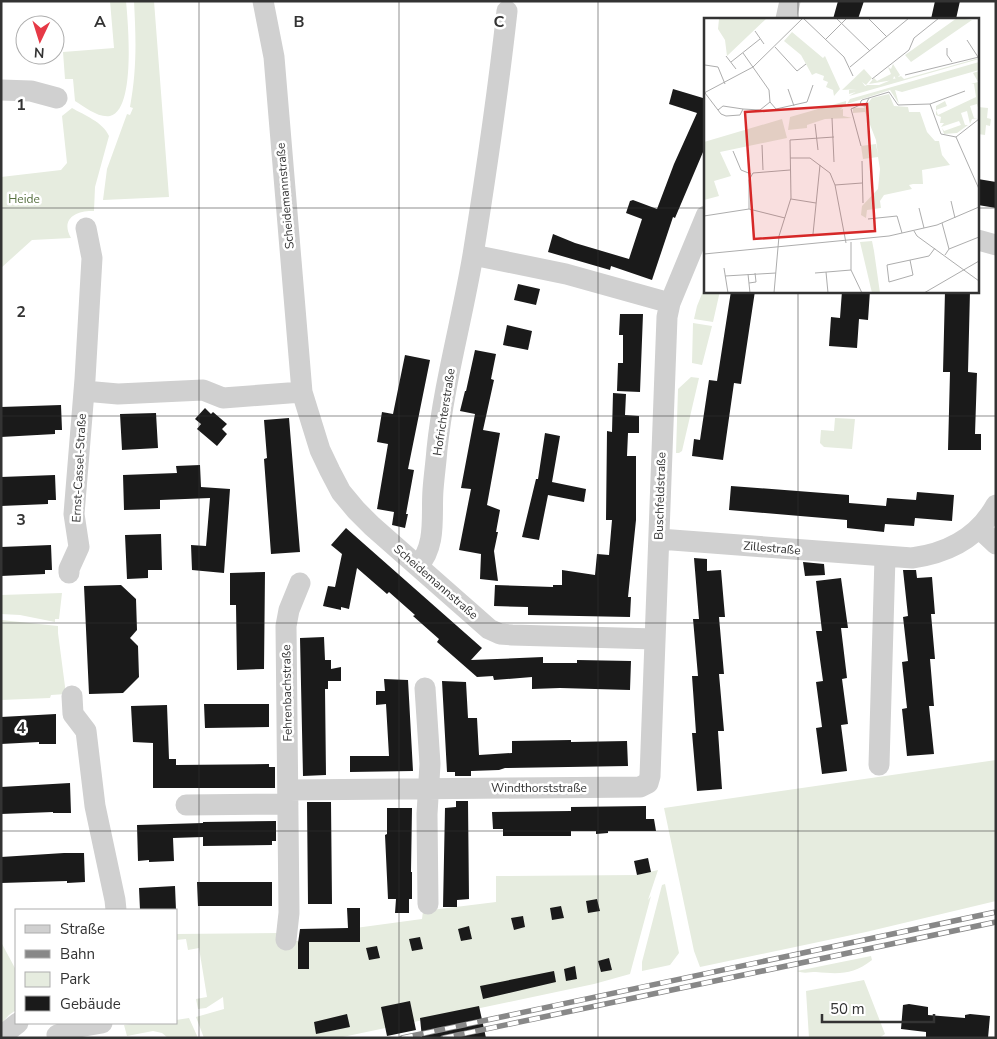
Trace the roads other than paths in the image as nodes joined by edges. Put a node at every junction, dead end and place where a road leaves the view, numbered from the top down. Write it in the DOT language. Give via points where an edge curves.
graph roads {
  1 [pos="263,1"];
  2 [pos="790,1"];
  3 [pos="507,11"];
  4 [pos="786,18"];
  5 [pos="1,90"];
  6 [pos="57,98"];
  7 [pos="704,221"];
  8 [pos="86,228"];
  9 [pos="980,241"];
  10 [pos="996,246"];
  11 [pos="472,255"];
  12 [pos="670,303"];
  13 [pos="84,391"];
  14 [pos="302,392"];
  15 [pos="996,505"];
  16 [pos="979,528"];
  17 [pos="659,539"];
  18 [pos="996,544"];
  19 [pos="885,557"];
  20 [pos="418,566"];
  21 [pos="69,573"];
  22 [pos="300,583"];
  23 [pos="655,639"];
  24 [pos="425,688"];
  25 [pos="72,696"];
  26 [pos="879,765"];
  27 [pos="648,783"];
  28 [pos="429,789"];
  29 [pos="288,797"];
  30 [pos="186,805"];
  31 [pos="428,904"];
  32 [pos="116,909"];
  33 [pos="286,940"];
  34 [pos="17,1024"];
  35 [pos="94,1024"];
  36 [pos="54,1032"];
  37 [pos="5,1038"];
  1 -- 14 [label="street, Scheidemannstraße" via="274,57"];
  2 -- 4 [label="street"];
  3 -- 11 [label="street, Hofrichterstraße"];
  5 -- 6 [label="street" via="31,91"];
  7 -- 12 [label="street, Buschfeldstraße"];
  8 -- 13 [label="street, Ernst-Cassel-Straße" via="92,258"];
  9 -- 10 [label="street"];
  11 -- 12 [label="street" via="566,274"];
  11 -- 20 [label="street, Hofrichterstraße" via="443,407 429,547"];
  12 -- 17 [label="street, Buschfeldstraße"];
  13 -- 14 [label="street" via="118,394 203,390 223,398"];
  13 -- 21 [label="street, Ernst-Cassel-Straße" via="74,514 79,547"];
  14 -- 20 [label="street, Scheidemannstraße" via="320,450 341,492 356,510"];
  15 -- 16 [label="street, Zillestraße"];
  16 -- 18 [label="street"];
  16 -- 19 [label="street, Zillestraße" via="964,541 930,556"];
  17 -- 19 [label="street, Zillestraße"];
  17 -- 23 [label="street, Buschfeldstraße"];
  19 -- 26 [label="street"];
  20 -- 23 [label="street, Scheidemannstraße" via="489,629 500,634"];
  22 -- 29 [label="street, Fehrenbachstraße" via="286,626"];
  23 -- 27 [label="street, Buschfeldstraße"];
  24 -- 28 [label="street"];
  25 -- 32 [label="street" via="73,714 86,731 94,806"];
  27 -- 28 [label="street, Windthorststraße" via="640,788"];
  28 -- 29 [label="street, Windthorststraße"];
  28 -- 31 [label="street"];
  29 -- 30 [label="street"];
  29 -- 33 [label="street, Fehrenbachstraße" via="289,913"];
  34 -- 37 [label="street"];
  35 -- 36 [label="street"];
}
